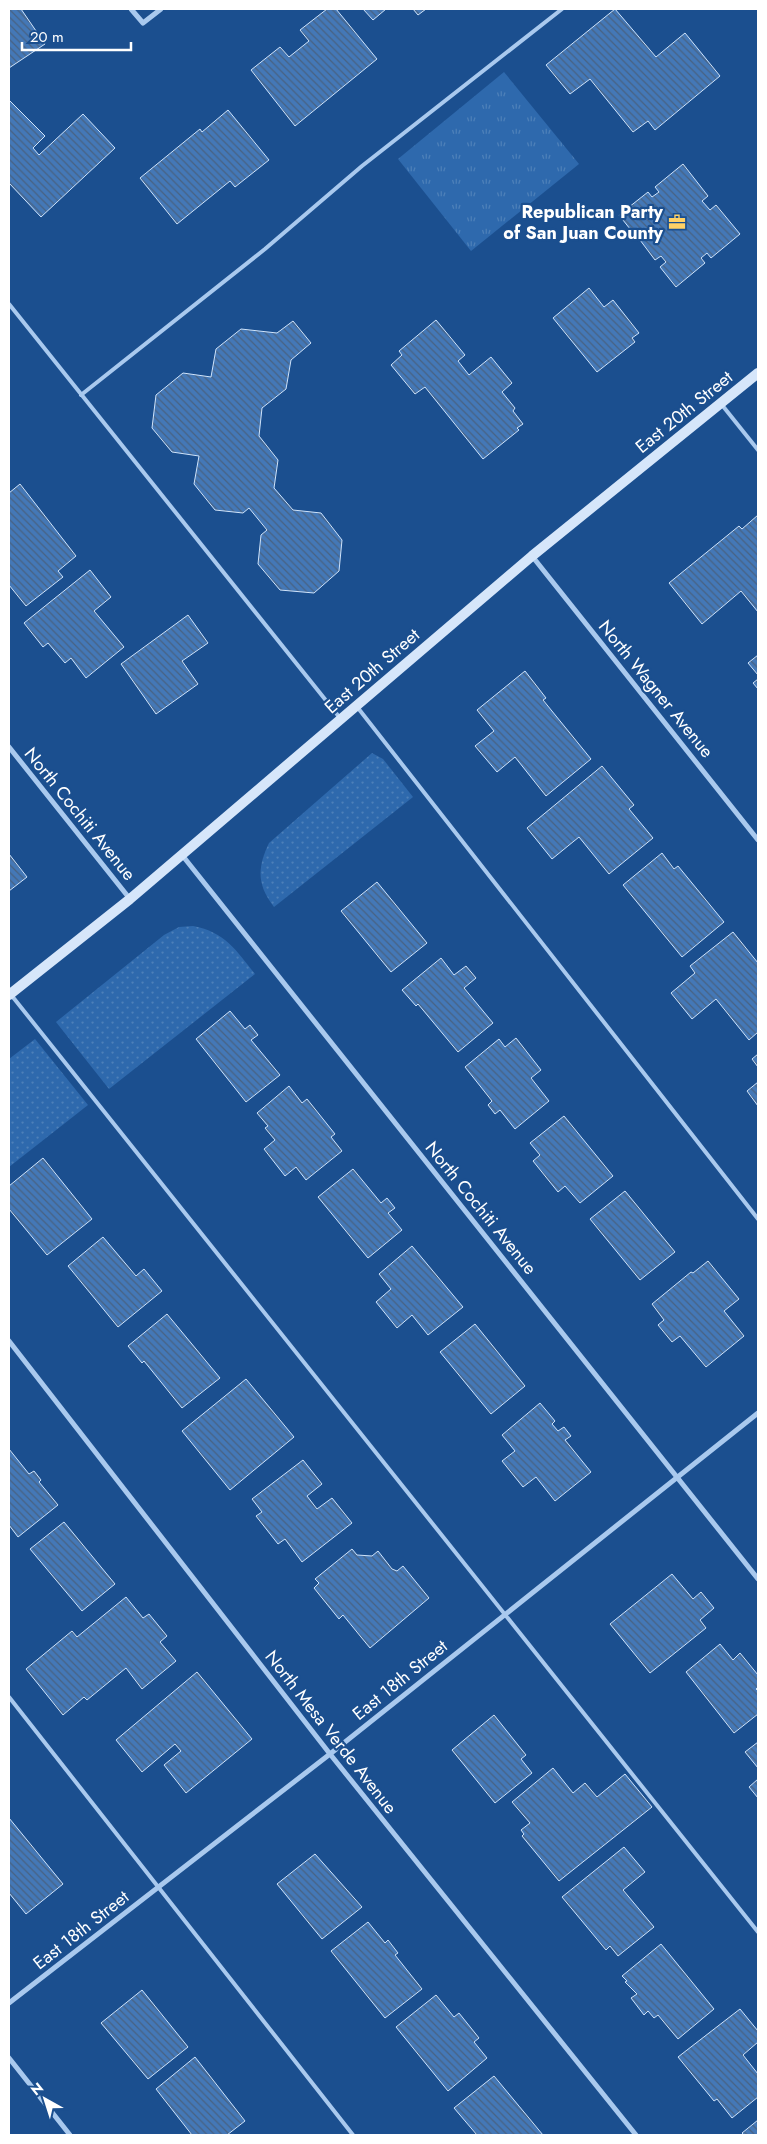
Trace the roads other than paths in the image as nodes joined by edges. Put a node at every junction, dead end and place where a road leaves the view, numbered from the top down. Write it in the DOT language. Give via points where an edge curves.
graph roads {
  1 [pos="131,9"];
  2 [pos="160,9"];
  3 [pos="562,9"];
  4 [pos="9,304"];
  5 [pos="758,373"];
  6 [pos="81,395"];
  7 [pos="720,403"];
  8 [pos="758,450"];
  9 [pos="532,556"];
  10 [pos="356,706"];
  11 [pos="341,719"];
  12 [pos="9,747"];
  13 [pos="758,840"];
  14 [pos="182,855"];
  15 [pos="130,899"];
  16 [pos="10,994"];
  17 [pos="758,1220"];
  18 [pos="9,1341"];
  19 [pos="758,1413"];
  20 [pos="678,1477"];
  21 [pos="758,1578"];
  22 [pos="503,1615"];
  23 [pos="9,1697"];
  24 [pos="330,1754"];
  25 [pos="158,1887"];
  26 [pos="758,1932"];
  27 [pos="9,2003"];
  28 [pos="9,2058"];
  29 [pos="70,2135"];
  30 [pos="353,2135"];
  31 [pos="636,2135"];
  1 -- 2 [label="street" via="143,23"];
  3 -- 6 [label="lane" via="362,166"];
  4 -- 6 [label="lane"];
  5 -- 7 [label="main road, East 20th Street"];
  6 -- 11 [label="lane"];
  7 -- 8 [label="lane"];
  7 -- 9 [label="main road, East 20th Street"];
  9 -- 10 [label="main road, East 20th Street"];
  9 -- 13 [label="street, North Wagner Avenue"];
  10 -- 11 [label="main road, East 20th Street"];
  10 -- 17 [label="lane"];
  11 -- 14 [label="main road, East 20th Street"];
  12 -- 15 [label="street, North Cochiti Avenue"];
  14 -- 15 [label="main road, East 20th Street"];
  14 -- 20 [label="street, North Cochiti Avenue"];
  15 -- 16 [label="main road, East 20th Street"];
  16 -- 22 [label="lane"];
  18 -- 24 [label="street, North Mesa Verde Avenue"];
  19 -- 20 [label="street, East 18th Street"];
  20 -- 21 [label="street, North Cochiti Avenue"];
  20 -- 22 [label="street, East 18th Street"];
  22 -- 24 [label="street, East 18th Street"];
  22 -- 26 [label="lane"];
  23 -- 25 [label="lane"];
  24 -- 25 [label="street, East 18th Street"];
  24 -- 31 [label="street, North Mesa Verde Avenue"];
  25 -- 27 [label="street, East 18th Street"];
  25 -- 30 [label="lane"];
  28 -- 29 [label="street"];
}
